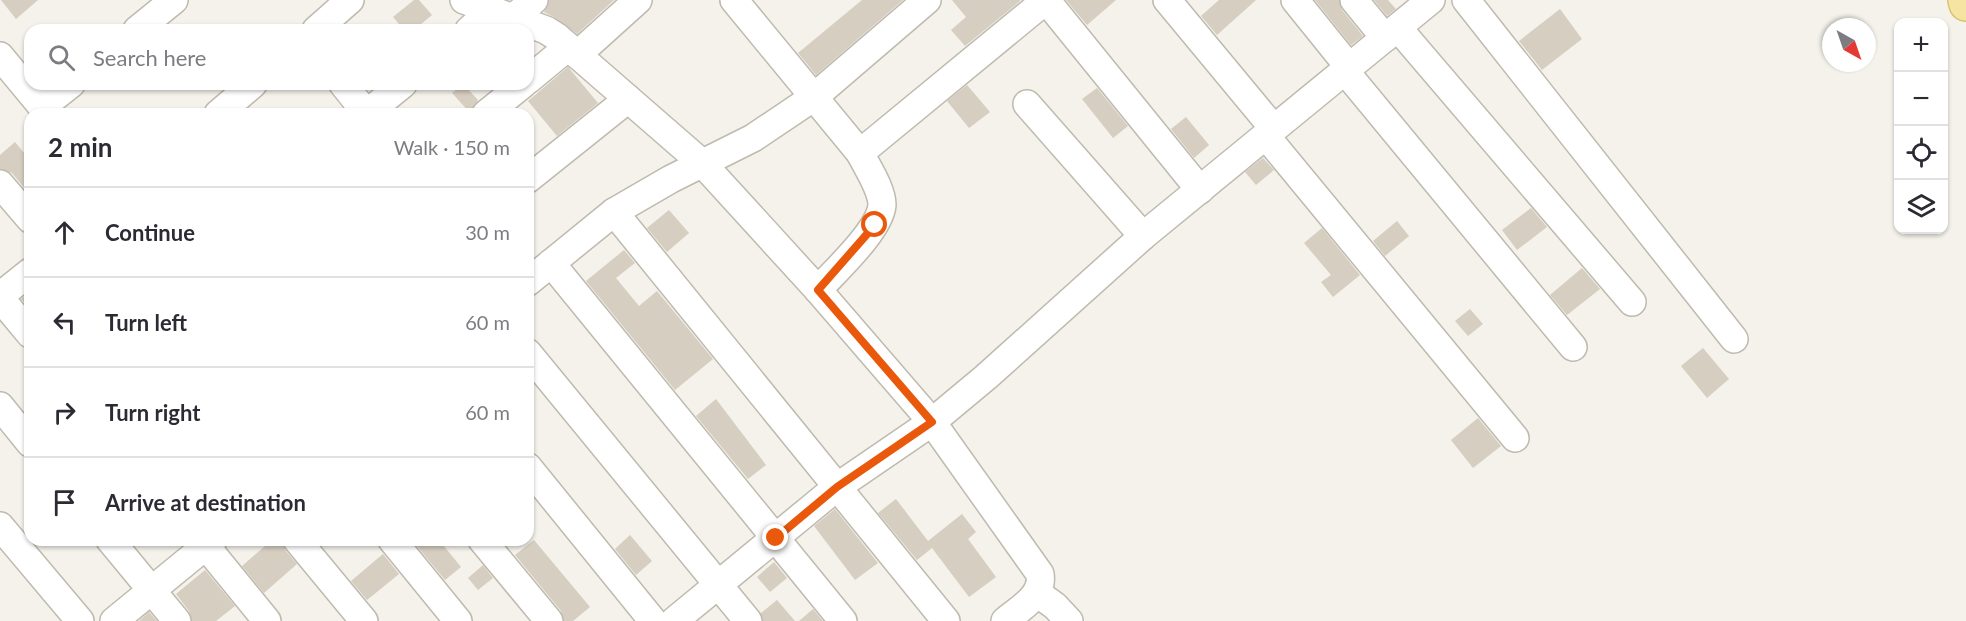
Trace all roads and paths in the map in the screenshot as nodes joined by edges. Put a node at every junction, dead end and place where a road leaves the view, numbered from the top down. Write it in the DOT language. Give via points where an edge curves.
graph roads {
  1 [pos="174,0"];
  2 [pos="350,0"];
  3 [pos="464,0"];
  4 [pos="534,0"];
  5 [pos="638,0"];
  6 [pos="734,0"];
  7 [pos="927,0"];
  8 [pos="1046,0"];
  9 [pos="1167,0"];
  10 [pos="1295,0"];
  11 [pos="1354,0"];
  12 [pos="1431,0"];
  13 [pos="1466,0"];
  14 [pos="502,15"];
  15 [pos="144,24"];
  16 [pos="323,24"];
  17 [pos="482,24"];
  18 [pos="528,24"];
  19 [pos="534,26"];
  20 [pos="1391,33"];
  21 [pos="572,51"];
  22 [pos="0,56"];
  23 [pos="1347,69"];
  24 [pos="534,76"];
  25 [pos="24,85"];
  26 [pos="28,90"];
  27 [pos="64,90"];
  28 [pos="246,90"];
  29 [pos="349,90"];
  30 [pos="396,90"];
  31 [pos="516,90"];
  32 [pos="814,97"];
  33 [pos="628,99"];
  34 [pos="1027,104"];
  35 [pos="43,108"];
  36 [pos="48,108"];
  37 [pos="225,108"];
  38 [pos="362,108"];
  39 [pos="374,108"];
  40 [pos="493,108"];
  41 [pos="1270,133"];
  42 [pos="860,153"];
  43 [pos="704,164"];
  44 [pos="534,174"];
  45 [pos="0,184"];
  46 [pos="1200,190"];
  47 [pos="24,212"];
  48 [pos="614,212"];
  49 [pos="1143,236"];
  50 [pos="551,263"];
  51 [pos="24,277"];
  52 [pos="534,277"];
  53 [pos="818,290"];
  54 [pos="0,297"];
  55 [pos="1632,302"];
  56 [pos="24,327"];
  57 [pos="1734,339"];
  58 [pos="1573,347"];
  59 [pos="534,360"];
  60 [pos="0,406"];
  61 [pos="932,422"];
  62 [pos="24,436"];
  63 [pos="1515,438"];
  64 [pos="534,474"];
  65 [pos="837,487"];
  66 [pos="0,526"];
  67 [pos="776,538"];
  68 [pos="115,546"];
  69 [pos="202,546"];
  70 [pos="209,546"];
  71 [pos="302,546"];
  72 [pos="397,546"];
  73 [pos="487,546"];
  74 [pos="718,585"];
  75 [pos="152,590"];
  76 [pos="1037,593"];
  77 [pos="80,621"];
  78 [pos="114,621"];
  79 [pos="177,621"];
  80 [pos="267,621"];
  81 [pos="364,621"];
  82 [pos="458,621"];
  83 [pos="549,621"];
  84 [pos="653,621"];
  85 [pos="674,621"];
  86 [pos="748,621"];
  87 [pos="843,621"];
  88 [pos="946,621"];
  89 [pos="1005,621"];
  90 [pos="1068,621"];
  1 -- 15 [label="street"];
  2 -- 16 [label="street"];
  3 -- 14 [label="street"];
  4 -- 14 [label="street"];
  5 -- 21 [label="street"];
  6 -- 32 [label="street"];
  7 -- 32 [label="street"];
  8 -- 42 [label="street"];
  8 -- 46 [label="street"];
  9 -- 41 [label="street"];
  10 -- 23 [label="street"];
  11 -- 20 [label="street"];
  12 -- 20 [label="street"];
  13 -- 57 [label="street"];
  14 -- 17 [label="street"];
  14 -- 18 [label="street"];
  19 -- 21 [label="street" via="546,30"];
  20 -- 23 [label="street"];
  20 -- 55 [label="street"];
  21 -- 24 [label="street"];
  21 -- 33 [label="street"];
  22 -- 25 [label="street"];
  23 -- 41 [label="street"];
  23 -- 58 [label="street"];
  26 -- 35 [label="street"];
  27 -- 36 [label="street"];
  28 -- 37 [label="street"];
  29 -- 38 [label="street"];
  30 -- 39 [label="street"];
  31 -- 40 [label="street"];
  32 -- 42 [label="street"];
  32 -- 43 [label="street" via="753,138"];
  33 -- 43 [label="street"];
  33 -- 44 [label="street"];
  34 -- 49 [label="street"];
  41 -- 46 [label="street"];
  41 -- 63 [label="street"];
  42 -- 53 [label="street" via="882,204 875,225"];
  43 -- 48 [label="street"];
  43 -- 53 [label="street"];
  45 -- 47 [label="street"];
  46 -- 49 [label="street"];
  48 -- 50 [label="street"];
  48 -- 65 [label="street"];
  49 -- 61 [label="street"];
  50 -- 52 [label="street"];
  50 -- 67 [label="street"];
  51 -- 54 [label="street"];
  53 -- 61 [label="street"];
  54 -- 56 [label="street"];
  59 -- 74 [label="street"];
  60 -- 62 [label="street"];
  61 -- 65 [label="street"];
  61 -- 76 [label="street" via="1040,574 1042,584"];
  64 -- 84 [label="street"];
  65 -- 67 [label="street"];
  65 -- 88 [label="street"];
  66 -- 77 [label="street"];
  67 -- 74 [label="street"];
  67 -- 87 [label="street"];
  68 -- 75 [label="street"];
  69 -- 75 [label="street"];
  70 -- 80 [label="street"];
  71 -- 81 [label="street"];
  72 -- 82 [label="street"];
  73 -- 83 [label="street"];
  74 -- 85 [label="street"];
  74 -- 86 [label="street"];
  75 -- 78 [label="street"];
  75 -- 79 [label="street"];
  76 -- 89 [label="street"];
  76 -- 90 [label="street"];
}
